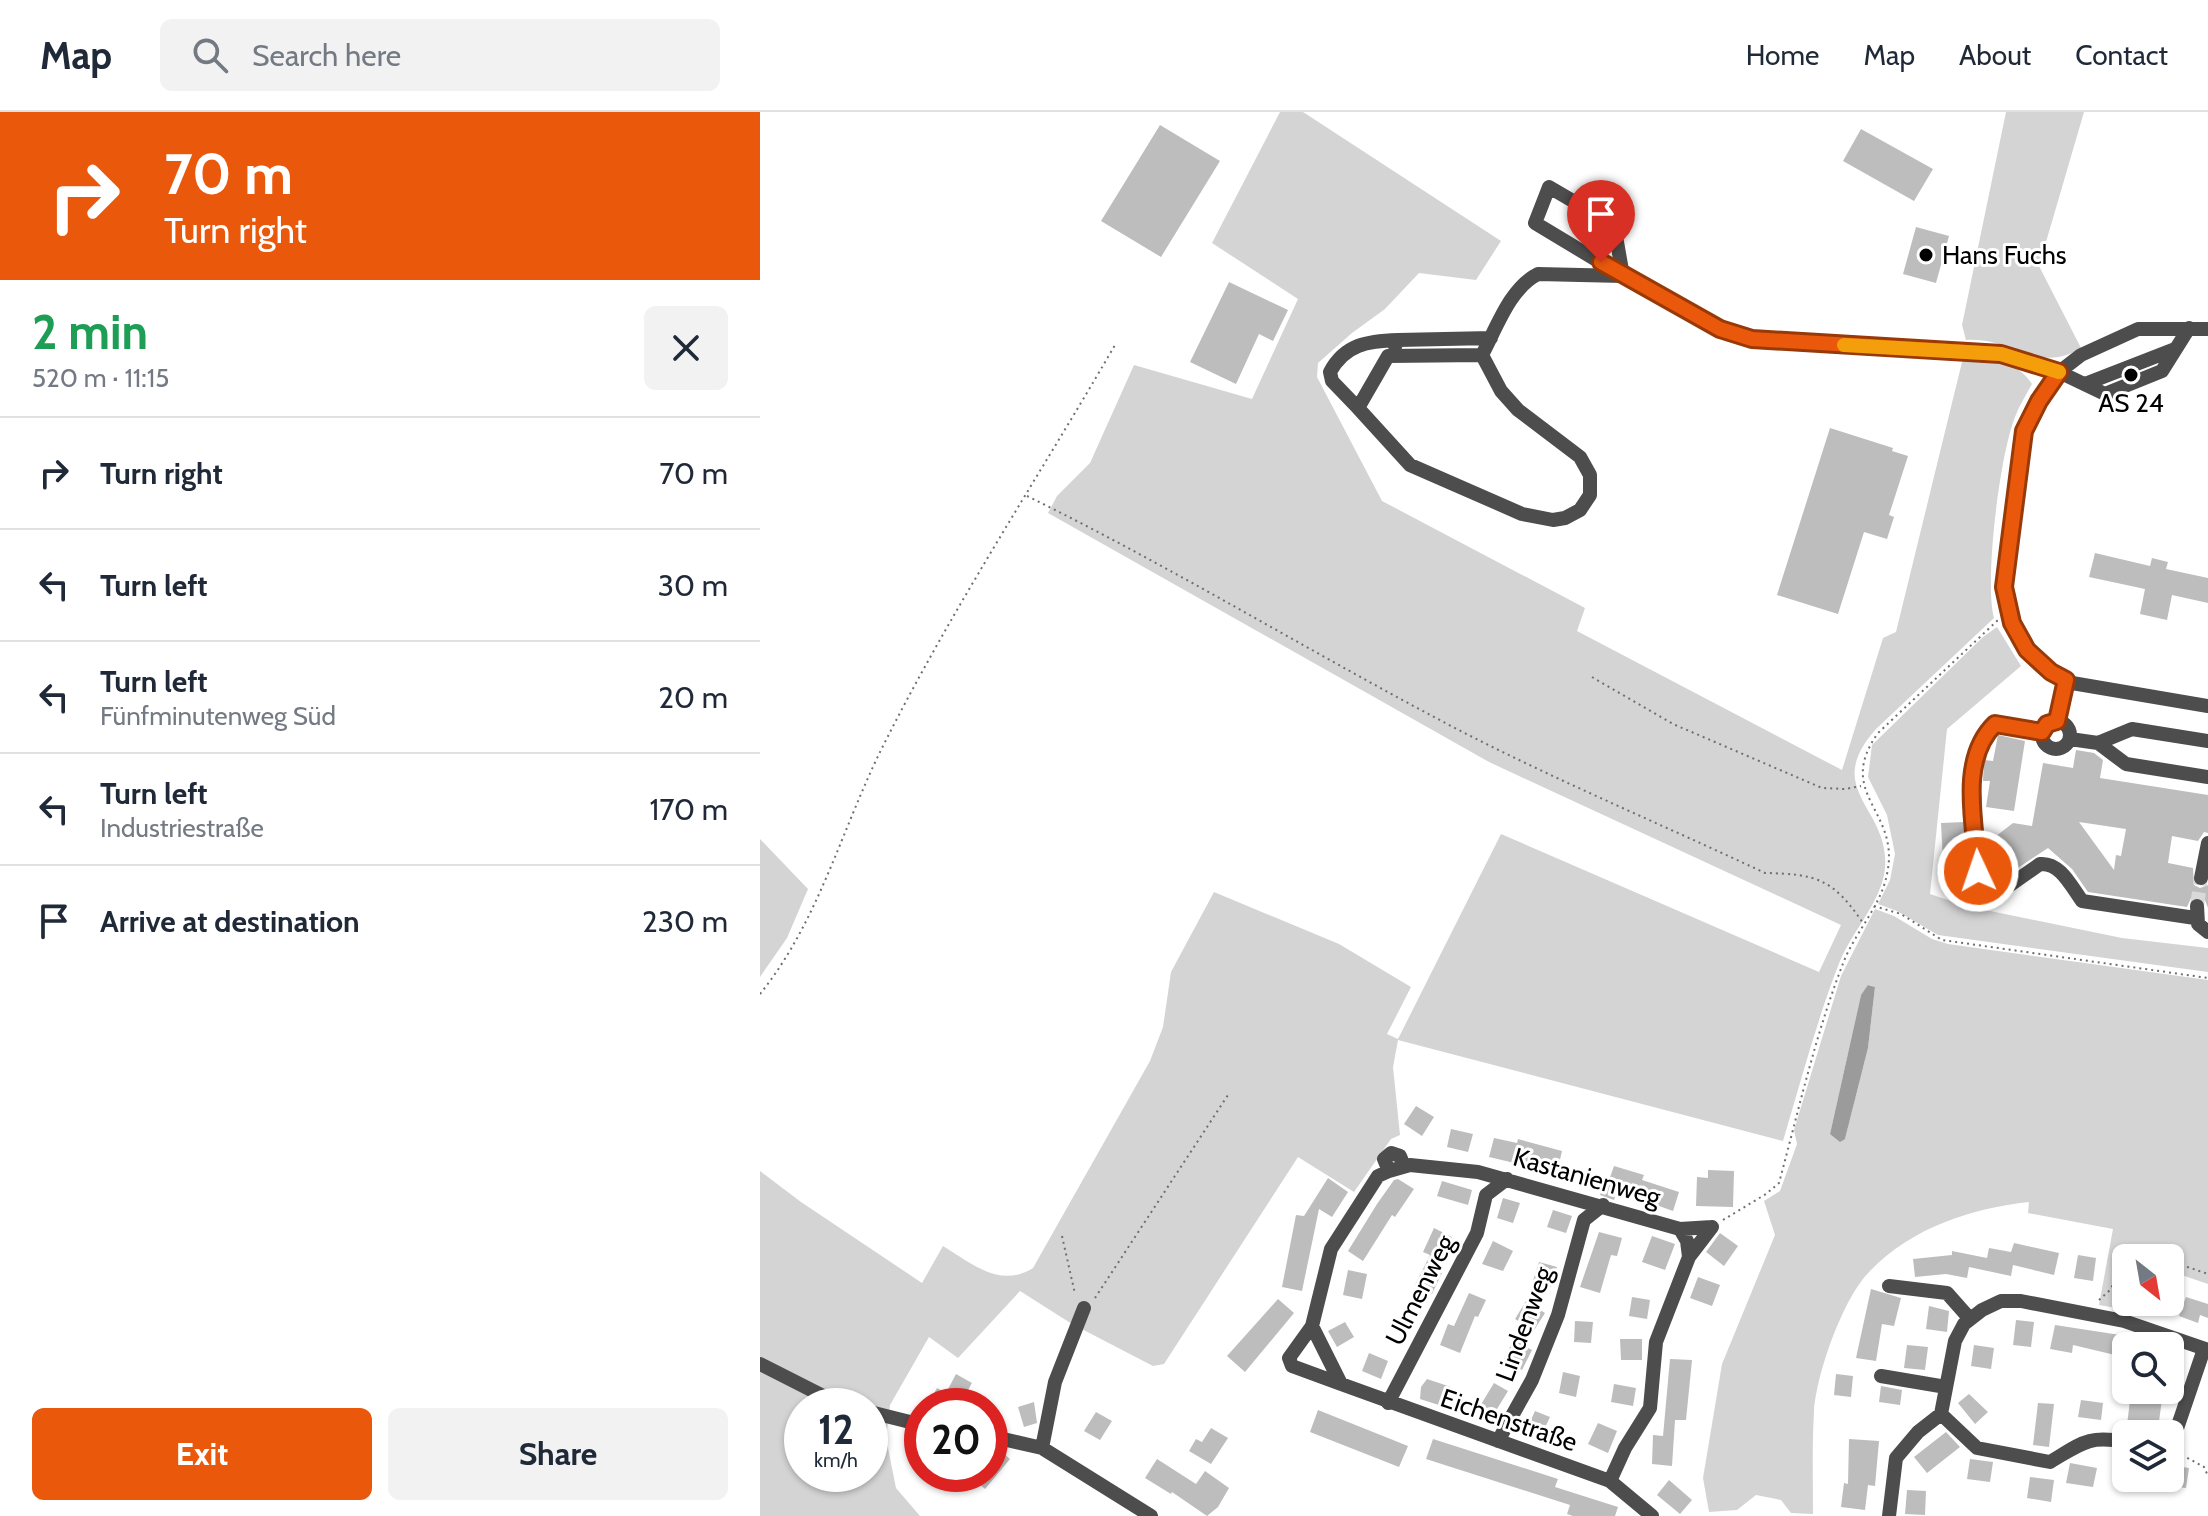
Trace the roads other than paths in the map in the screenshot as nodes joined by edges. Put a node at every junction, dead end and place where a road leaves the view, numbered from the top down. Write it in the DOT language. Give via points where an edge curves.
graph roads {
  1 [pos="1623,276"];
  2 [pos="2189,328"];
  3 [pos="2208,329"];
  4 [pos="1491,338"];
  5 [pos="1398,340"];
  6 [pos="1482,355"];
  7 [pos="1388,356"];
  8 [pos="2059,372"];
  9 [pos="1358,408"];
  10 [pos="2066,680"];
  11 [pos="2208,706"];
  12 [pos="2057,721"];
  13 [pos="2042,732"];
  14 [pos="2070,739"];
  15 [pos="2208,741"];
  16 [pos="2098,743"];
  17 [pos="2208,777"];
  18 [pos="2208,843"];
  19 [pos="2201,878"];
  20 [pos="2208,932"];
  21 [pos="1478,1172"];
  22 [pos="1507,1179"];
  23 [pos="1486,1195"];
  24 [pos="1575,1197"];
  25 [pos="1603,1205"];
  26 [pos="1584,1220"];
  27 [pos="1680,1229"];
  28 [pos="1689,1257"];
  29 [pos="1889,1286"];
  30 [pos="1084,1308"];
  31 [pos="1970,1319"];
  32 [pos="1312,1326"];
  33 [pos="2206,1349"];
  34 [pos="760,1364"];
  35 [pos="1881,1376"];
  36 [pos="1341,1384"];
  37 [pos="1946,1387"];
  38 [pos="807,1388"];
  39 [pos="1388,1403"];
  40 [pos="1941,1414"];
  41 [pos="2184,1421"];
  42 [pos="1008,1440"];
  43 [pos="2112,1440"];
  44 [pos="1498,1441"];
  45 [pos="1042,1448"];
  46 [pos="1610,1481"];
  47 [pos="1151,1516"];
  48 [pos="1652,1516"];
  49 [pos="1889,1516"];
  1 -- 1 [label="street" via="1535,223 1549,187 1614,225"];
  1 -- 4 [label="street" via="1538,274 1517,290"];
  1 -- 8 [label="street" via="1720,329 1752,339 2001,354"];
  2 -- 3 [label="street"];
  2 -- 8 [label="street" via="2138,329 2081,355"];
  2 -- 8 [label="street" via="2162,371 2105,394"];
  4 -- 5 [label="street"];
  4 -- 6 [label="street"];
  5 -- 7 [label="street"];
  5 -- 9 [label="street" via="1367,341 1337,359 1332,381"];
  6 -- 7 [label="street"];
  6 -- 9 [label="street" via="1518,410 1580,457 1590,475 1590,495 1580,510 1553,520 1522,514 1410,465"];
  7 -- 9 [label="street"];
  8 -- 10 [label="street" via="2024,431 2004,587 2012,623 2027,650"];
  10 -- 11 [label="street"];
  10 -- 12 [label="street"];
  12 -- 13 [label="street"];
  12 -- 14 [label="street" via="2067,726"];
  13 -- 14 [label="street" via="2043,742 2052,749 2063,748"];
  13 -- 20 [label="street" via="1995,724 1974,757 1978,871 1993,892 2047,863 2082,901 2196,912"];
  14 -- 16 [label="street"];
  15 -- 16 [label="street" via="2132,729"];
  16 -- 17 [label="street" via="2126,764"];
  18 -- 19 [label="street"];
  21 -- 22 [label="street, Kastanienweg"];
  21 -- 23 [label="street"];
  21 -- 32 [label="street, Kastanienweg" via="1407,1166 1378,1176 1331,1249"];
  22 -- 23 [label="street"];
  22 -- 24 [label="street, Kastanienweg"];
  23 -- 39 [label="street, Ulmenweg" via="1477,1233"];
  24 -- 25 [label="street, Kastanienweg"];
  24 -- 26 [label="street"];
  25 -- 26 [label="street"];
  25 -- 27 [label="street, Kastanienweg"];
  26 -- 44 [label="street, Lindenweg" via="1543,1354"];
  27 -- 28 [label="street"];
  27 -- 28 [label="street, Kastanienweg" via="1712,1227"];
  28 -- 46 [label="street" via="1656,1342 1650,1408"];
  29 -- 31 [label="street" via="1947,1293"];
  30 -- 45 [label="street" via="1055,1382"];
  31 -- 33 [label="street" via="2001,1301 2021,1301 2124,1321"];
  31 -- 37 [label="street" via="1955,1341"];
  32 -- 36 [label="street"];
  32 -- 36 [label="street, Eichenstraße" via="1289,1358 1292,1366"];
  33 -- 41 [label="street"];
  34 -- 38 [label="street"];
  35 -- 37 [label="street"];
  36 -- 39 [label="street, Eichenstraße"];
  37 -- 40 [label="street"];
  39 -- 44 [label="street, Eichenstraße"];
  40 -- 43 [label="street" via="1977,1448 2050,1462 2087,1441"];
  40 -- 49 [label="street" via="1896,1458"];
  42 -- 45 [label="street"];
  44 -- 46 [label="street, Eichenstraße"];
  45 -- 47 [label="street"];
  46 -- 48 [label="street, Eichenstraße"];
}
